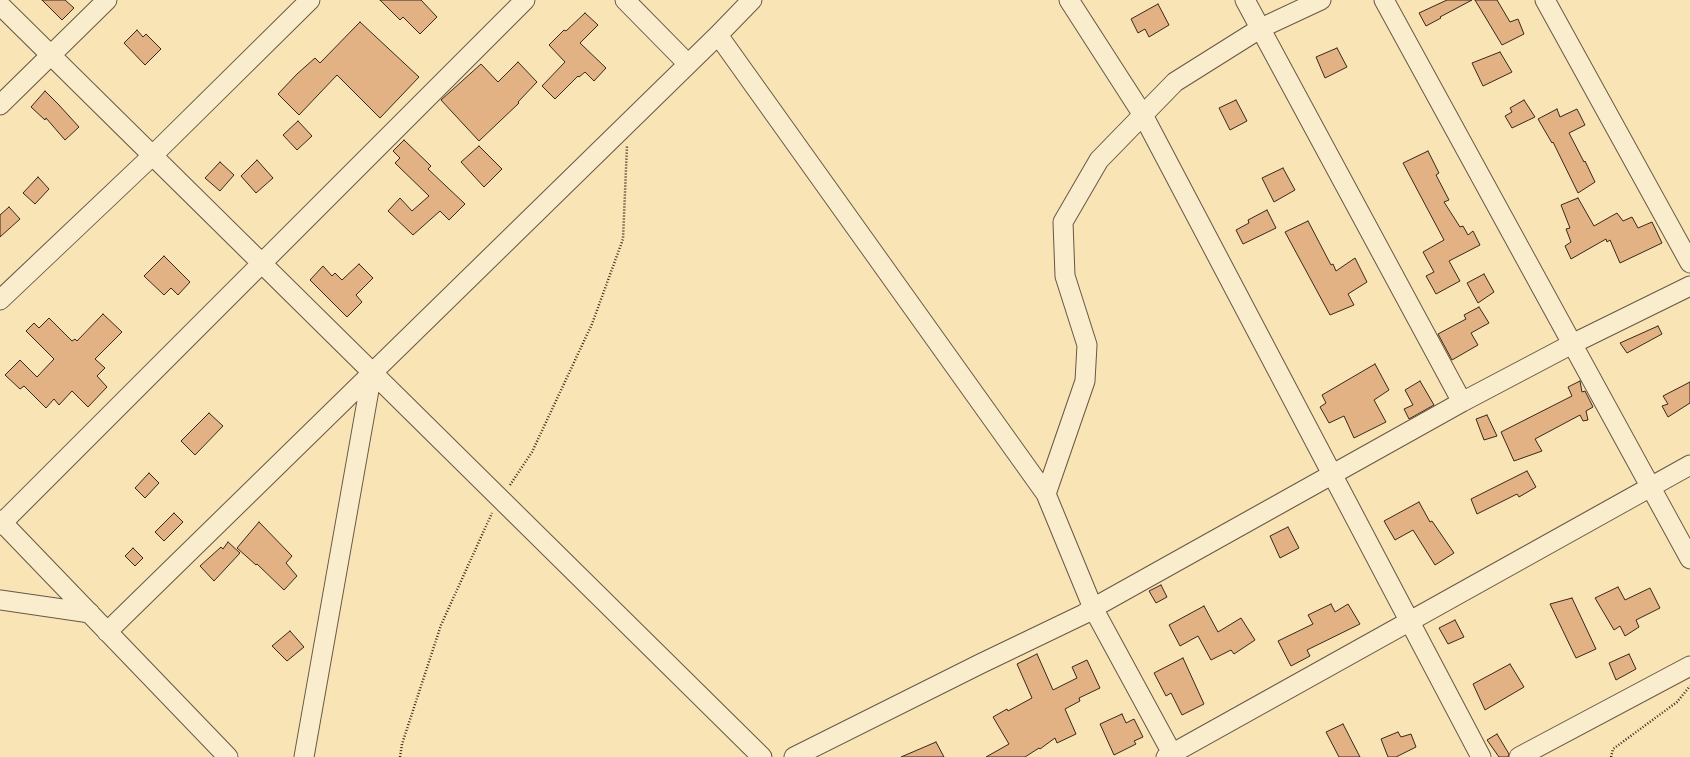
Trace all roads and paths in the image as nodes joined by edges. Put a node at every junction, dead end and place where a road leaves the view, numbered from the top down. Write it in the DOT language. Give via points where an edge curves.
graph roads {
  1 [pos="107,0"];
  2 [pos="310,0"];
  3 [pos="524,0"];
  4 [pos="625,0"];
  5 [pos="752,0"];
  6 [pos="1069,0"];
  7 [pos="1246,0"];
  8 [pos="1321,0"];
  9 [pos="1384,0"];
  10 [pos="1545,0"];
  11 [pos="0,5"];
  12 [pos="1261,28"];
  13 [pos="718,35"];
  14 [pos="51,55"];
  15 [pos="688,64"];
  16 [pos="0,105"];
  17 [pos="1143,115"];
  18 [pos="629,122"];
  19 [pos="152,156"];
  20 [pos="261,263"];
  21 [pos="1690,263"];
  22 [pos="1690,286"];
  23 [pos="0,300"];
  24 [pos="1572,344"];
  25 [pos="372,373"];
  26 [pos="1462,402"];
  27 [pos="1690,465"];
  28 [pos="1332,475"];
  29 [pos="1650,486"];
  30 [pos="1046,494"];
  31 [pos="501,500"];
  32 [pos="1,522"];
  33 [pos="1690,559"];
  34 [pos="0,600"];
  35 [pos="1093,608"];
  36 [pos="90,614"];
  37 [pos="1410,621"];
  38 [pos="108,632"];
  39 [pos="1690,666"];
  40 [pos="1690,685"];
  41 [pos="1171,756"];
  42 [pos="228,757"];
  43 [pos="304,757"];
  44 [pos="400,757"];
  45 [pos="762,757"];
  46 [pos="794,757"];
  47 [pos="1481,757"];
  48 [pos="1519,757"];
  49 [pos="1611,757"];
  1 -- 14 [label="street"];
  2 -- 19 [label="street"];
  3 -- 20 [label="street"];
  4 -- 15 [label="street"];
  5 -- 13 [label="street"];
  6 -- 17 [label="street"];
  7 -- 12 [label="street"];
  8 -- 12 [label="street"];
  9 -- 24 [label="street"];
  10 -- 21 [label="street"];
  11 -- 14 [label="street"];
  12 -- 17 [label="street" via="1176,82"];
  12 -- 26 [label="street"];
  13 -- 15 [label="street"];
  13 -- 30 [label="street"];
  14 -- 16 [label="street"];
  14 -- 19 [label="street"];
  15 -- 18 [label="street"];
  17 -- 28 [label="street"];
  17 -- 30 [label="street" via="1099,160 1063,222 1065,276 1087,345 1085,381"];
  18 -- 25 [label="street"];
  18 -- 31 [label="path" via="623,239 588,331 532,452"];
  19 -- 20 [label="street"];
  19 -- 23 [label="street"];
  20 -- 25 [label="street"];
  20 -- 32 [label="street"];
  22 -- 24 [label="street"];
  24 -- 26 [label="street"];
  24 -- 29 [label="street"];
  25 -- 31 [label="street"];
  25 -- 38 [label="street"];
  25 -- 43 [label="street"];
  26 -- 28 [label="street"];
  27 -- 29 [label="street"];
  28 -- 35 [label="street"];
  28 -- 37 [label="street"];
  29 -- 33 [label="street"];
  29 -- 37 [label="street"];
  30 -- 35 [label="street"];
  31 -- 44 [label="path" via="489,518 441,625"];
  31 -- 45 [label="street"];
  32 -- 36 [label="street"];
  34 -- 36 [label="street"];
  35 -- 41 [label="street"];
  35 -- 46 [label="street"];
  36 -- 38 [label="street"];
  37 -- 41 [label="street"];
  37 -- 47 [label="street"];
  38 -- 42 [label="street"];
  39 -- 48 [label="street"];
  40 -- 49 [label="path" via="1678,702 1613,749"];
}
